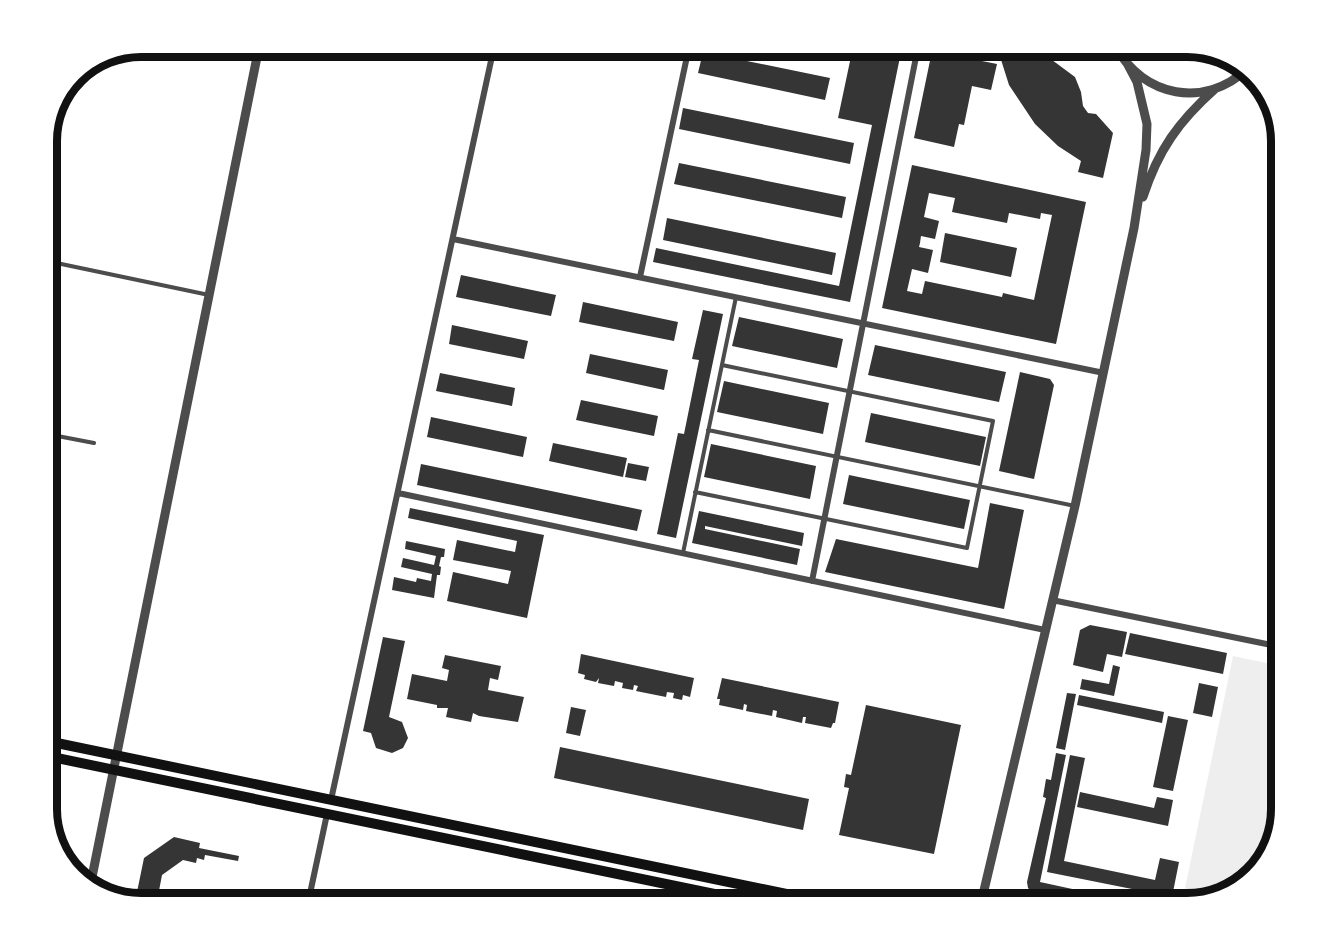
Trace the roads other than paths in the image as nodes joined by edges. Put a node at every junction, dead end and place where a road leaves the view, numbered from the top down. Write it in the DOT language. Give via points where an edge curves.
graph roads {
  1 [pos="257,57"];
  2 [pos="492,57"];
  3 [pos="687,57"];
  4 [pos="916,57"];
  5 [pos="1122,57"];
  6 [pos="1128,65"];
  7 [pos="1239,75"];
  8 [pos="1215,89"];
  9 [pos="1134,228"];
  10 [pos="453,239"];
  11 [pos="57,263"];
  12 [pos="640,277"];
  13 [pos="209,295"];
  14 [pos="736,297"];
  15 [pos="863,324"];
  16 [pos="722,365"];
  17 [pos="1104,374"];
  18 [pos="850,392"];
  19 [pos="708,430"];
  20 [pos="57,436"];
  21 [pos="94,443"];
  22 [pos="837,456"];
  23 [pos="980,486"];
  24 [pos="695,492"];
  25 [pos="398,493"];
  26 [pos="1075,506"];
  27 [pos="824,519"];
  28 [pos="683,553"];
  29 [pos="812,581"];
  30 [pos="1052,600"];
  31 [pos="1045,630"];
  32 [pos="1271,645"];
  33 [pos="57,743"];
  34 [pos="117,756"];
  35 [pos="57,758"];
  36 [pos="114,770"];
  37 [pos="331,800"];
  38 [pos="327,814"];
  39 [pos="92,877"];
  40 [pos="310,893"];
  41 [pos="710,893"];
  42 [pos="782,893"];
  43 [pos="983,893"];
  1 -- 13 [label="street"];
  2 -- 10 [label="street"];
  3 -- 12 [label="street"];
  4 -- 15 [label="street"];
  5 -- 6 [label="street"];
  6 -- 8 [label="street" via="1144,80 1166,90 1191,94"];
  6 -- 9 [label="street" via="1137,82 1147,124"];
  7 -- 8 [label="street"];
  8 -- 9 [label="street" via="1184,118 1162,150"];
  9 -- 17 [label="street"];
  10 -- 12 [label="street"];
  10 -- 25 [label="street"];
  11 -- 13 [label="lane"];
  12 -- 14 [label="street"];
  13 -- 34 [label="street"];
  14 -- 15 [label="street"];
  14 -- 16 [label="lane"];
  15 -- 17 [label="street"];
  15 -- 18 [label="street"];
  16 -- 18 [label="lane"];
  16 -- 19 [label="lane"];
  17 -- 26 [label="street"];
  18 -- 22 [label="street"];
  18 -- 23 [label="lane" via="993,421"];
  19 -- 22 [label="lane"];
  19 -- 24 [label="lane"];
  20 -- 21 [label="lane"];
  22 -- 23 [label="lane"];
  22 -- 27 [label="street"];
  23 -- 26 [label="lane"];
  23 -- 27 [label="lane" via="967,548"];
  24 -- 27 [label="lane"];
  24 -- 28 [label="lane"];
  25 -- 28 [label="street"];
  25 -- 37 [label="street"];
  26 -- 30 [label="street"];
  27 -- 29 [label="street"];
  28 -- 29 [label="street"];
  29 -- 31 [label="street"];
  30 -- 31 [label="street"];
  30 -- 32 [label="street"];
  31 -- 43 [label="street"];
  33 -- 34 [label="main road"];
  34 -- 36 [label="street"];
  34 -- 37 [label="main road"];
  35 -- 36 [label="main road"];
  36 -- 38 [label="main road"];
  36 -- 39 [label="street"];
  37 -- 42 [label="main road"];
  38 -- 40 [label="street"];
  38 -- 41 [label="main road"];
}
